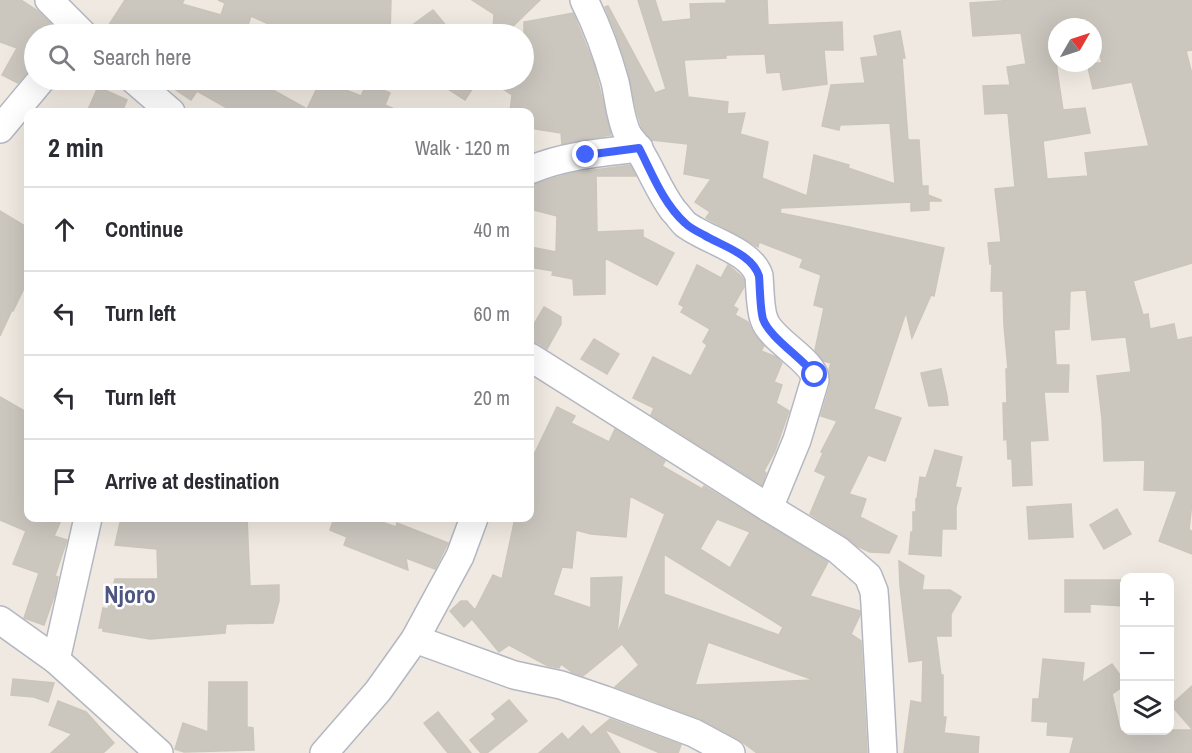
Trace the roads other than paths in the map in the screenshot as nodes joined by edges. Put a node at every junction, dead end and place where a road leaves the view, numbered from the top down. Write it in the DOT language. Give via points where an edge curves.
graph roads {
  1 [pos="49,0"];
  2 [pos="584,0"];
  3 [pos="71,24"];
  4 [pos="33,90"];
  5 [pos="146,90"];
  6 [pos="166,108"];
  7 [pos="0,129"];
  8 [pos="639,148"];
  9 [pos="534,168"];
  10 [pos="534,360"];
  11 [pos="769,508"];
  12 [pos="87,522"];
  13 [pos="473,522"];
  14 [pos="0,620"];
  15 [pos="415,639"];
  16 [pos="56,660"];
  17 [pos="159,753"];
  18 [pos="324,753"];
  19 [pos="731,753"];
  20 [pos="883,753"];
  1 -- 3 [label="street"];
  2 -- 8 [label="street" via="608,56 623,120"];
  4 -- 7 [label="street"];
  5 -- 6 [label="street"];
  8 -- 9 [label="street" via="586,155"];
  8 -- 11 [label="street" via="663,195 686,224 738,254 757,270 764,319 815,375 797,440"];
  10 -- 11 [label="street"];
  11 -- 20 [label="street" via="838,550 868,576 875,598"];
  12 -- 16 [label="street"];
  13 -- 15 [label="street" via="460,556"];
  14 -- 16 [label="street"];
  15 -- 18 [label="street" via="378,691"];
  15 -- 19 [label="street" via="514,675 605,700 694,733"];
  16 -- 17 [label="street"];
}
